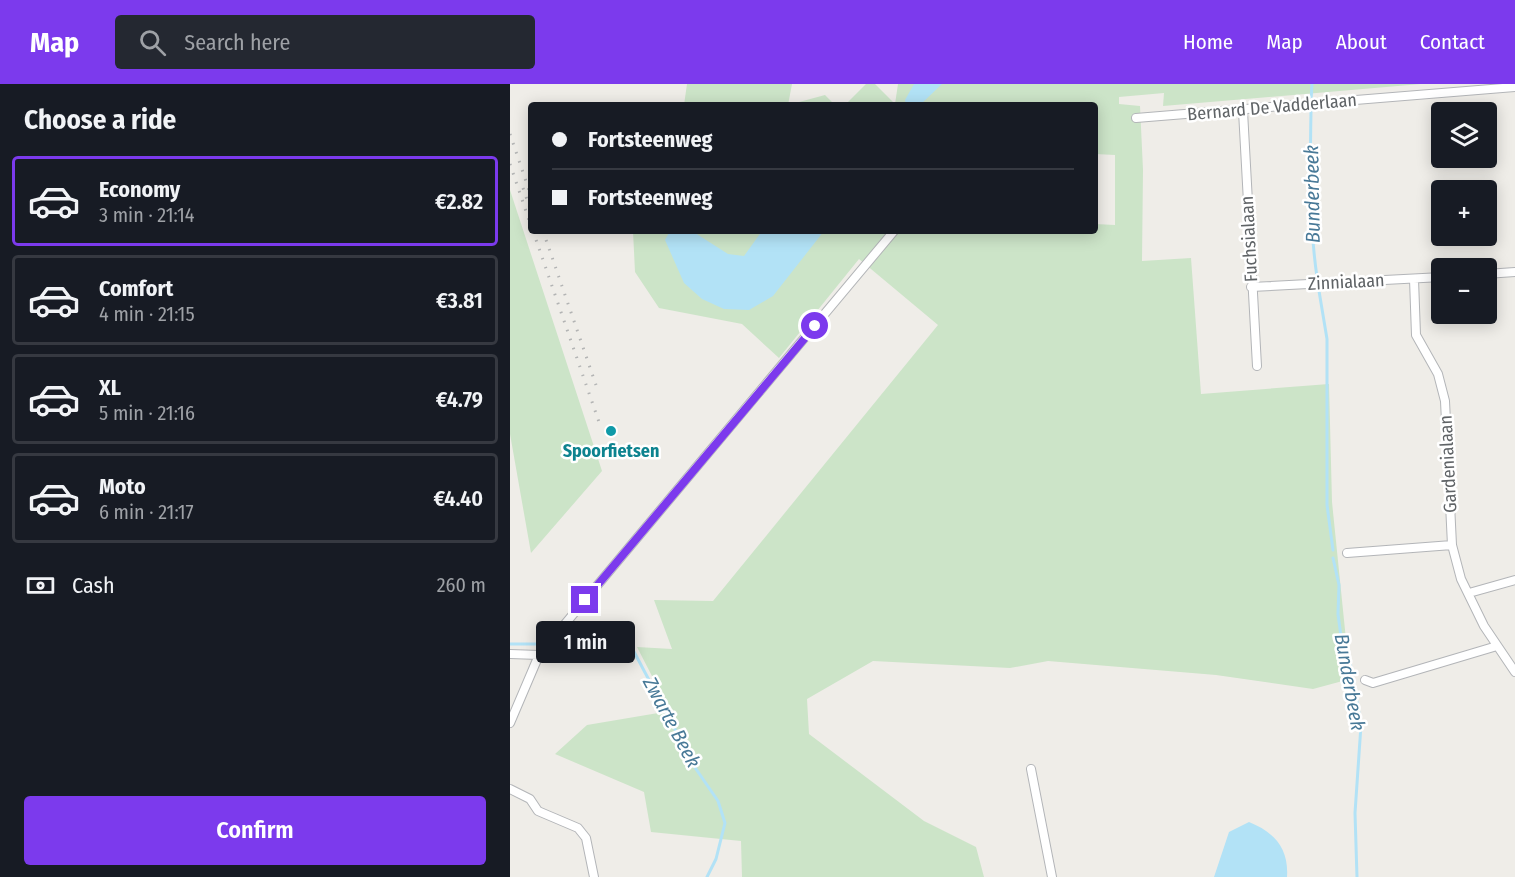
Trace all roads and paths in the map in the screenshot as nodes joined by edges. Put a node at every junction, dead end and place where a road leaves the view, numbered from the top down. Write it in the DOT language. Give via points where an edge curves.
graph roads {
  1 [pos="1515,87"];
  2 [pos="1243,111"];
  3 [pos="1136,118"];
  4 [pos="891,234"];
  5 [pos="1515,272"];
  6 [pos="1497,273"];
  7 [pos="1431,278"];
  8 [pos="1414,279"];
  9 [pos="1251,287"];
  10 [pos="1257,366"];
  11 [pos="1452,545"];
  12 [pos="1347,553"];
  13 [pos="1515,580"];
  14 [pos="1469,593"];
  15 [pos="1497,646"];
  16 [pos="510,654"];
  17 [pos="539,655"];
  18 [pos="1515,672"];
  19 [pos="1365,680"];
  20 [pos="510,723"];
  21 [pos="1031,769"];
  22 [pos="510,789"];
  23 [pos="594,877"];
  24 [pos="1052,877"];
  1 -- 2 [label="street, Bernard De Vadderlaan"];
  2 -- 3 [label="street, Bernard De Vadderlaan"];
  2 -- 9 [label="street, Fuchsialaan"];
  4 -- 17 [label="street"];
  5 -- 6 [label="street"];
  7 -- 8 [label="street, Zinnialaan"];
  8 -- 9 [label="street, Zinnialaan"];
  8 -- 11 [label="street, Gardenialaan" via="1416,335 1438,374 1444,401"];
  9 -- 10 [label="street, Fuchsialaan"];
  11 -- 12 [label="street"];
  11 -- 14 [label="street, Gardenialaan"];
  13 -- 14 [label="street"];
  14 -- 15 [label="street, Gardenialaan"];
  15 -- 18 [label="street, Gardenialaan"];
  15 -- 19 [label="street" via="1373,683"];
  16 -- 17 [label="street"];
  17 -- 20 [label="street"];
  21 -- 24 [label="street"];
  22 -- 23 [label="street" via="530,799 538,811 578,828 586,838"];
}
